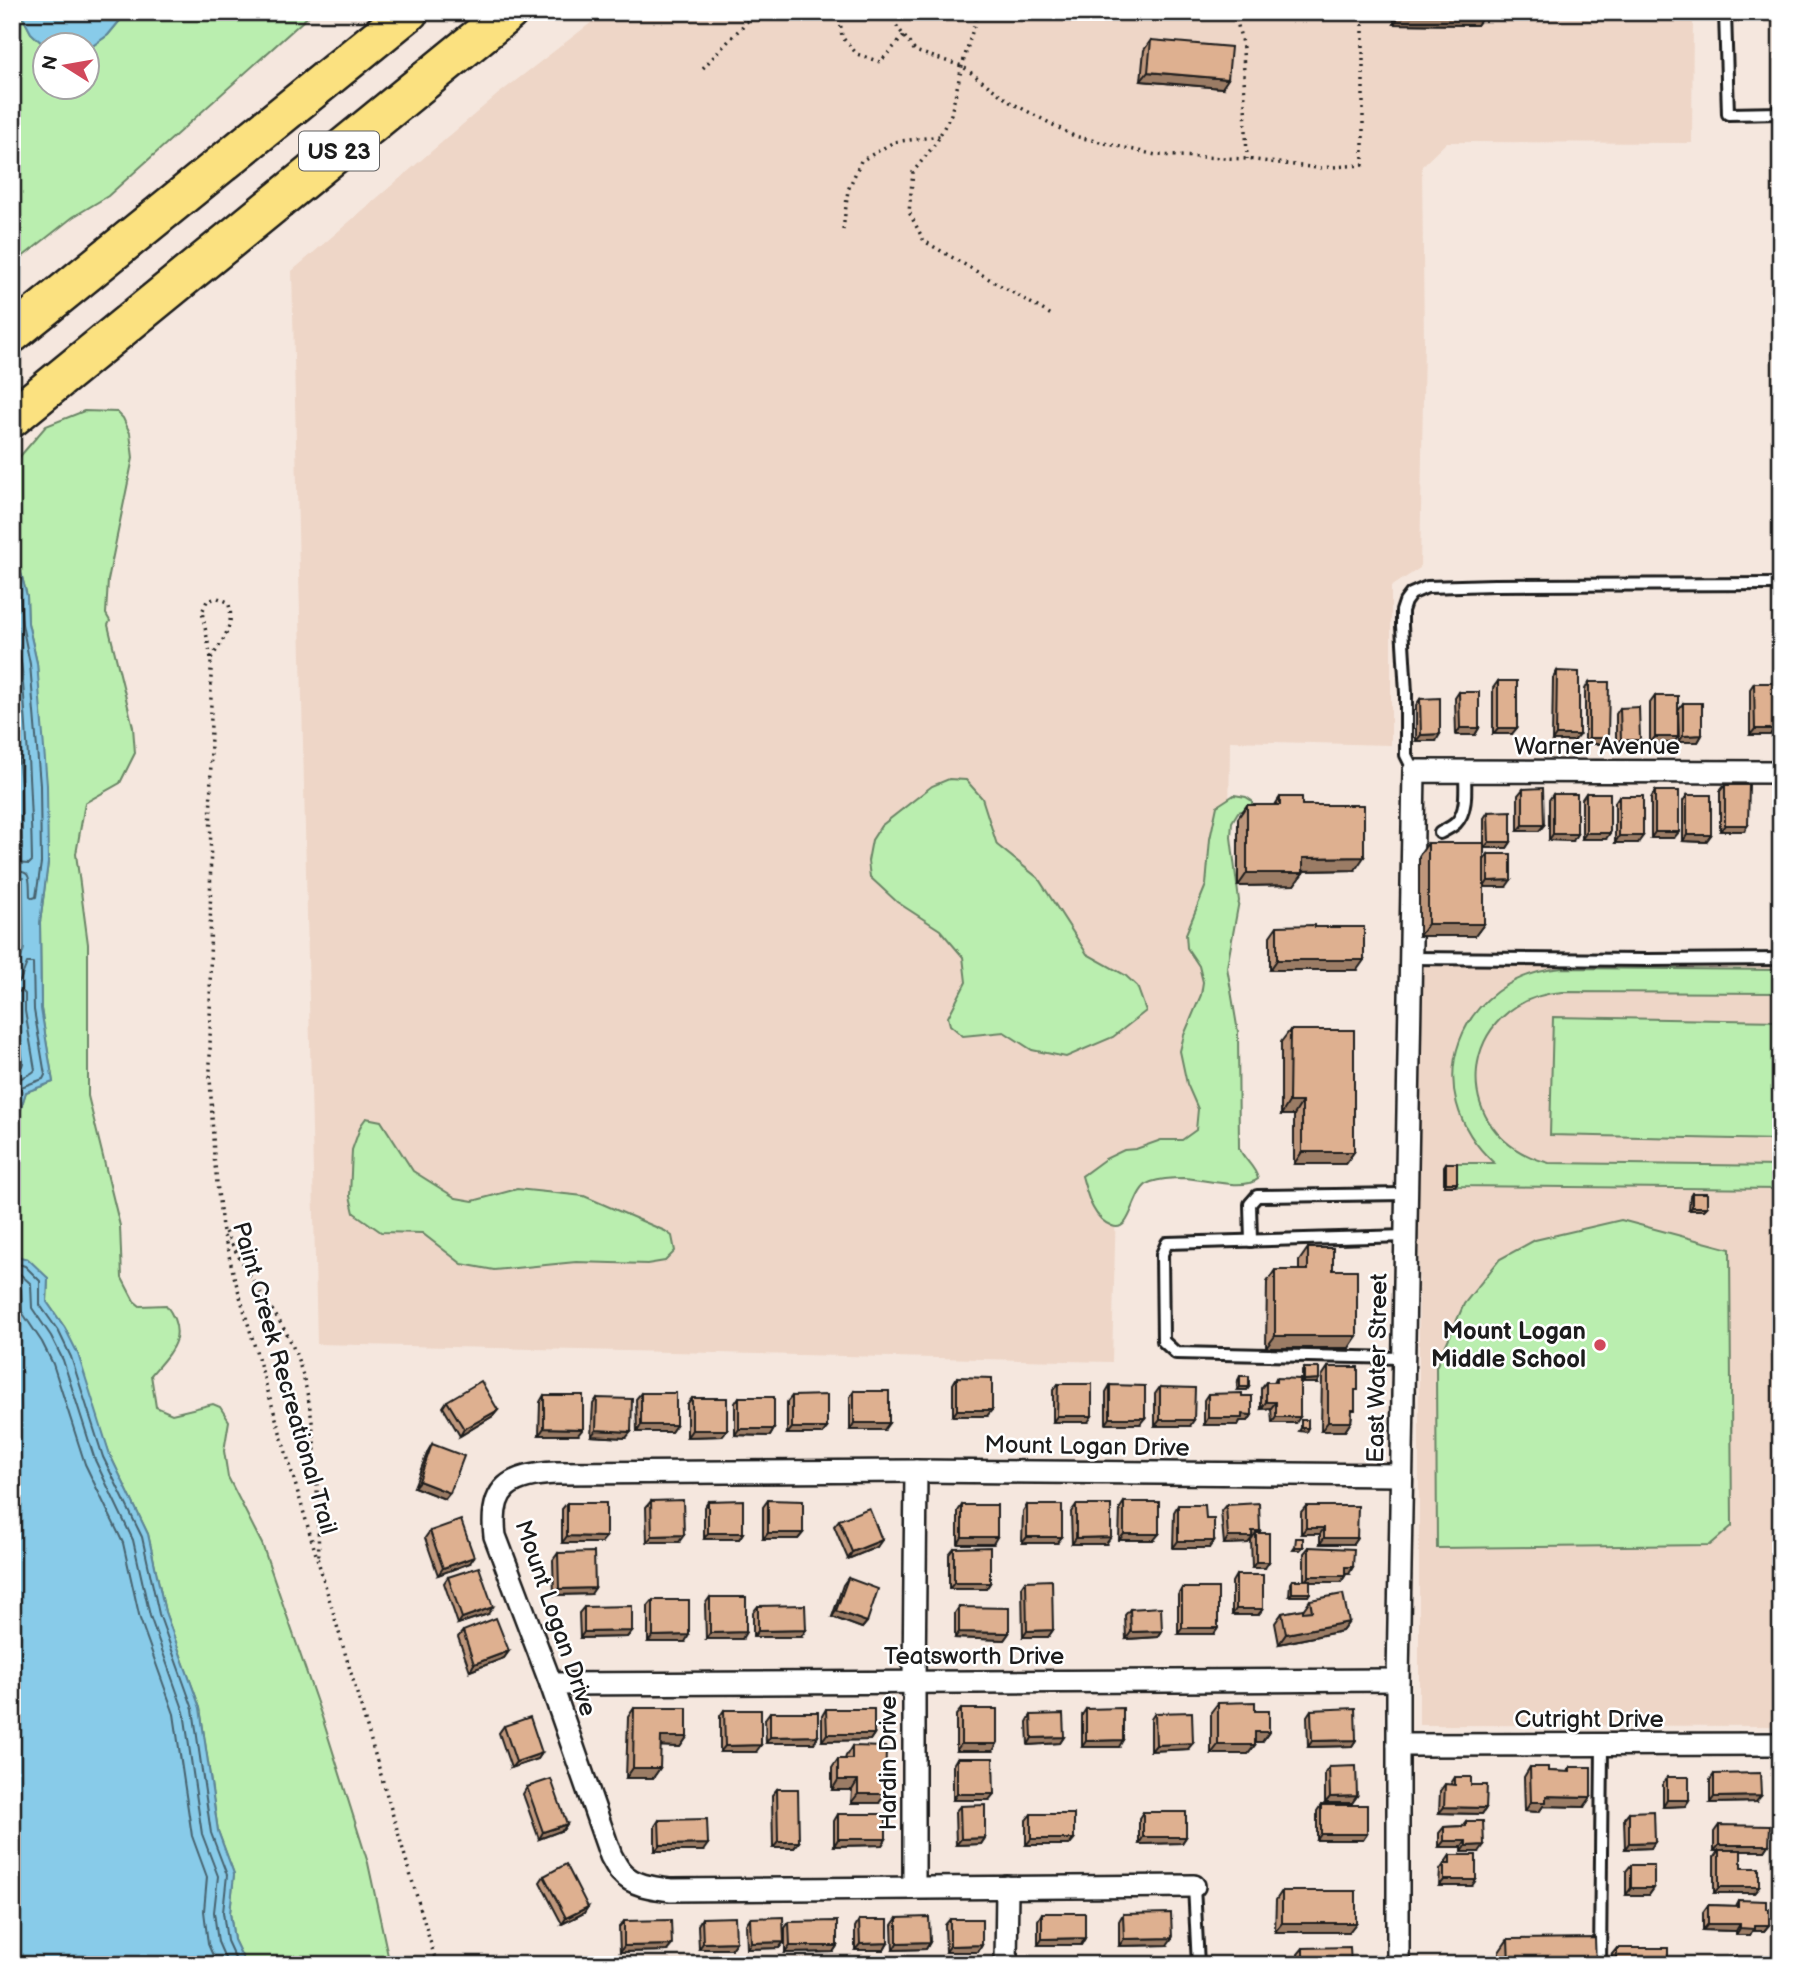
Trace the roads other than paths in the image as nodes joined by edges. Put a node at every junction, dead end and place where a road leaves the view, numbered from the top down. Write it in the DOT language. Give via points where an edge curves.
graph roads {
  1 [pos="409,12"];
  2 [pos="509,12"];
  3 [pos="1725,12"];
  4 [pos="1781,113"];
  5 [pos="12,334"];
  6 [pos="12,418"];
  7 [pos="1781,584"];
  8 [pos="1414,771"];
  9 [pos="1465,772"];
  10 [pos="1781,772"];
  11 [pos="1440,833"];
  12 [pos="1410,958"];
  13 [pos="1781,959"];
  14 [pos="1406,1194"];
  15 [pos="1406,1236"];
  16 [pos="1251,1241"];
  17 [pos="1402,1358"];
  18 [pos="916,1471"];
  19 [pos="1401,1475"];
  20 [pos="1398,1680"];
  21 [pos="914,1682"];
  22 [pos="551,1684"];
  23 [pos="1781,1744"];
  24 [pos="1398,1745"];
  25 [pos="1602,1745"];
  26 [pos="1194,1886"];
  27 [pos="1007,1887"];
  28 [pos="914,1888"];
  29 [pos="1006,1965"];
  30 [pos="1198,1965"];
  31 [pos="1398,1965"];
  32 [pos="1600,1965"];
  1 -- 5 [label="highway, US 23"];
  2 -- 6 [label="highway, US 23"];
  3 -- 4 [label="lane" via="1728,114"];
  7 -- 8 [label="lane" via="1494,585 1427,587 1411,594 1402,611 1402,626 1406,755"];
  8 -- 9 [label="street, Warner Avenue"];
  8 -- 12 [label="street, East Water Street"];
  9 -- 10 [label="street, Warner Avenue"];
  9 -- 11 [label="lane" via="1462,813"];
  12 -- 13 [label="lane"];
  12 -- 14 [label="street, East Water Street"];
  14 -- 15 [label="street, East Water Street"];
  14 -- 16 [label="lane" via="1257,1196 1250,1204"];
  15 -- 16 [label="lane"];
  15 -- 17 [label="street, East Water Street"];
  16 -- 17 [label="lane" via="1167,1243 1161,1254 1163,1341 1176,1353"];
  17 -- 19 [label="street, East Water Street"];
  18 -- 19 [label="street, Mount Logan Drive"];
  18 -- 21 [label="street, Hardin Drive"];
  18 -- 22 [label="street, Mount Logan Drive" via="556,1473 519,1478 504,1488 496,1502 495,1536"];
  19 -- 20 [label="street, East Water Street"];
  20 -- 21 [label="street, Teatsworth Drive"];
  20 -- 24 [label="street, East Water Street"];
  21 -- 22 [label="street, Teatsworth Drive"];
  21 -- 28 [label="street, Hardin Drive"];
  22 -- 28 [label="street, Mount Logan Drive" via="611,1856 621,1873 635,1882 671,1890"];
  23 -- 25 [label="street, Cutright Drive"];
  24 -- 25 [label="street, Cutright Drive"];
  24 -- 31 [label="street, East Water Street"];
  25 -- 32 [label="lane"];
  26 -- 27 [label="street, Mount Logan Drive"];
  26 -- 30 [label="lane"];
  27 -- 28 [label="street, Mount Logan Drive"];
  27 -- 29 [label="street"];
}
